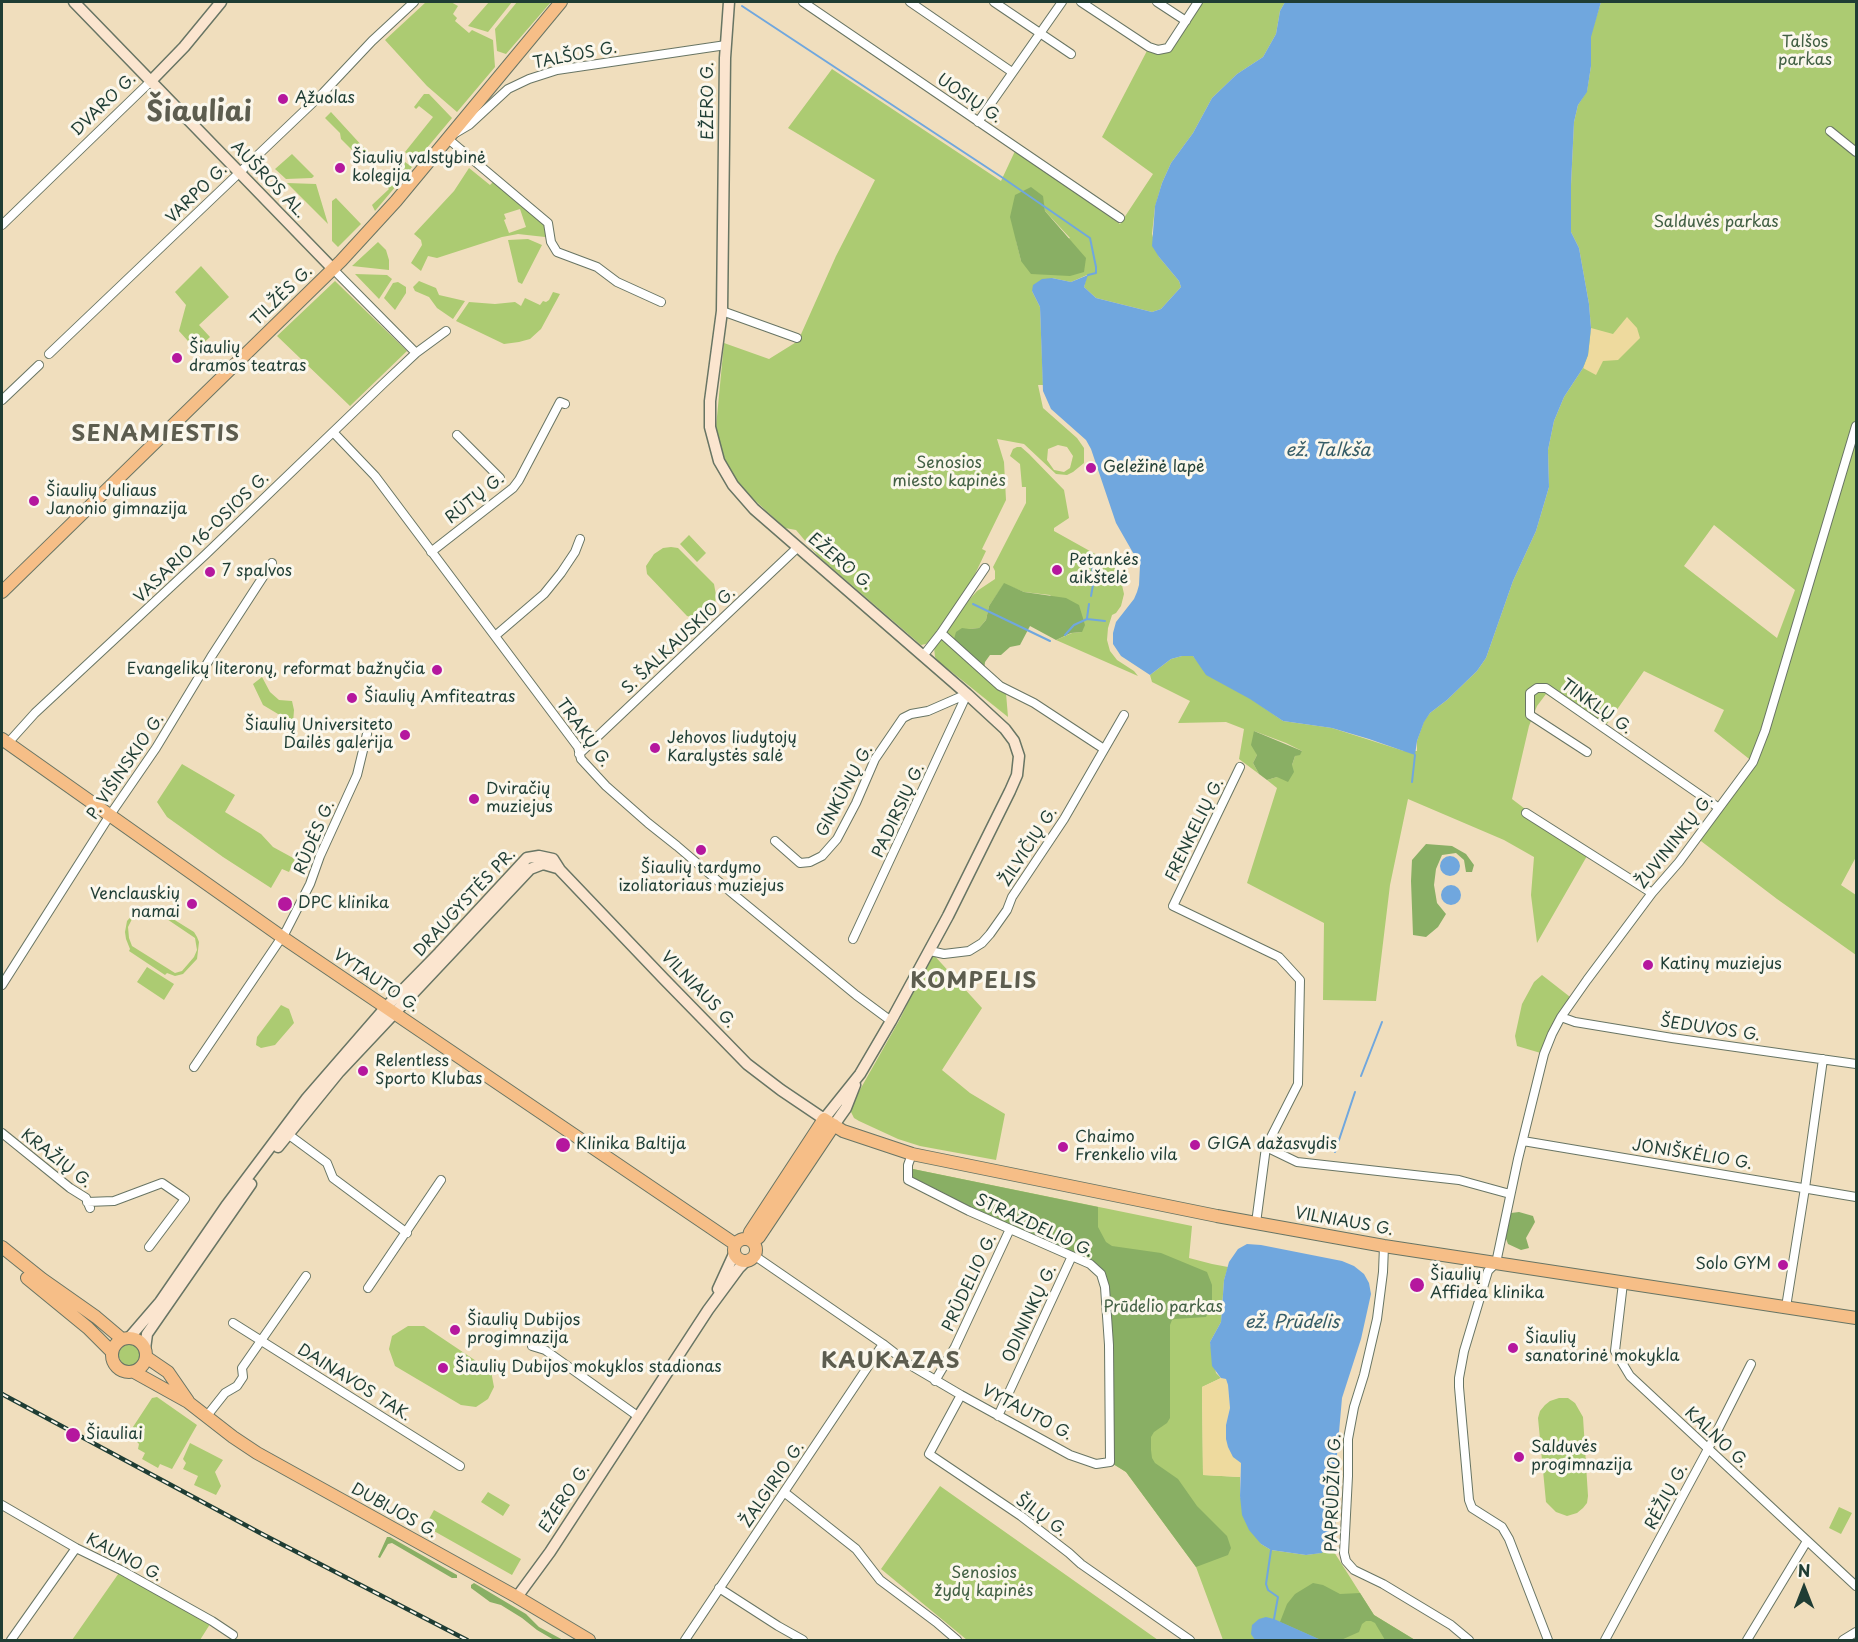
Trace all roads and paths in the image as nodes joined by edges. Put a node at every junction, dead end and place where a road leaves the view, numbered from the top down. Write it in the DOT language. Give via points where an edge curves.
graph roads {
  1 [pos="74,2"];
  2 [pos="221,2"];
  3 [pos="414,2"];
  4 [pos="561,2"];
  5 [pos="729,2"];
  6 [pos="803,2"];
  7 [pos="910,2"];
  8 [pos="994,2"];
  9 [pos="1062,2"];
  10 [pos="1081,2"];
  11 [pos="1157,2"];
  12 [pos="1198,2"];
  13 [pos="1186,21"];
  14 [pos="1039,32"];
  15 [pos="726,45"];
  16 [pos="1071,54"];
  17 [pos="1012,72"];
  18 [pos="151,81"];
  19 [pos="978,122"];
  20 [pos="1830,131"];
  21 [pos="447,138"];
  22 [pos="1857,152"];
  23 [pos="240,172"];
  24 [pos="1120,218"];
  25 [pos="2,225"];
  26 [pos="333,269"];
  27 [pos="661,302"];
  28 [pos="722,311"];
  29 [pos="446,331"];
  30 [pos="797,338"];
  31 [pos="416,353"];
  32 [pos="49,354"];
  33 [pos="39,365"];
  34 [pos="2,400"];
  35 [pos="565,404"];
  36 [pos="1857,426"];
  37 [pos="333,432"];
  38 [pos="456,435"];
  39 [pos="500,478"];
  40 [pos="580,539"];
  41 [pos="797,548"];
  42 [pos="431,552"];
  43 [pos="272,563"];
  44 [pos="985,568"];
  45 [pos="2,592"];
  46 [pos="941,633"];
  47 [pos="495,636"];
  48 [pos="923,656"];
  49 [pos="967,694"];
  50 [pos="1124,716"];
  51 [pos="367,734"];
  52 [pos="5,741"];
  53 [pos="1104,749"];
  54 [pos="1587,752"];
  55 [pos="579,754"];
  56 [pos="1240,767"];
  57 [pos="1719,808"];
  58 [pos="1526,813"];
  59 [pos="110,815"];
  60 [pos="776,841"];
  61 [pos="560,870"];
  62 [pos="1652,893"];
  63 [pos="282,937"];
  64 [pos="853,939"];
  65 [pos="930,951"];
  66 [pos="2,985"];
  67 [pos="390,1010"];
  68 [pos="1561,1017"];
  69 [pos="891,1021"];
  70 [pos="1823,1059"];
  71 [pos="1857,1064"];
  72 [pos="194,1067"];
  73 [pos="829,1122"];
  74 [pos="285,1132"];
  75 [pos="2,1133"];
  76 [pos="1523,1142"];
  77 [pos="1266,1147"];
  78 [pos="912,1154"];
  79 [pos="441,1180"];
  80 [pos="1805,1188"];
  81 [pos="1510,1194"];
  82 [pos="1857,1197"];
  83 [pos="1256,1223"];
  84 [pos="1010,1228"];
  85 [pos="407,1233"];
  86 [pos="751,1240"];
  87 [pos="1384,1246"];
  88 [pos="2,1247"];
  89 [pos="149,1247"];
  90 [pos="734,1249"];
  91 [pos="1072,1256"];
  92 [pos="2,1258"];
  93 [pos="750,1258"];
  94 [pos="1496,1263"];
  95 [pos="306,1276"];
  96 [pos="1623,1283"];
  97 [pos="368,1288"];
  98 [pos="1786,1307"];
  99 [pos="708,1310"];
  100 [pos="1857,1318"];
  101 [pos="233,1323"];
  102 [pos="125,1338"];
  103 [pos="260,1341"];
  104 [pos="884,1344"];
  105 [pos="532,1346"];
  106 [pos="112,1352"];
  107 [pos="146,1353"];
  108 [pos="1751,1364"];
  109 [pos="134,1372"];
  110 [pos="935,1381"];
  111 [pos="961,1395"];
  112 [pos="188,1402"];
  113 [pos="998,1416"];
  114 [pos="207,1417"];
  115 [pos="639,1417"];
  116 [pos="1708,1449"];
  117 [pos="1110,1462"];
  118 [pos="460,1466"];
  119 [pos="784,1492"];
  120 [pos="2,1505"];
  121 [pos="1807,1541"];
  122 [pos="76,1548"];
  123 [pos="1857,1586"];
  124 [pos="719,1587"];
  125 [pos="517,1597"];
  126 [pos="1857,1632"];
  127 [pos="233,1635"];
  128 [pos="11,1641"];
  129 [pos="589,1641"];
  130 [pos="685,1641"];
  131 [pos="803,1641"];
  132 [pos="957,1641"];
  133 [pos="1190,1641"];
  134 [pos="1468,1641"];
  135 [pos="1548,1641"];
  136 [pos="1605,1641"];
  137 [pos="1747,1641"];
  138 [pos="1842,1641"];
  1 -- 18 [label="main road, AUŠROS AL."];
  2 -- 18 [label="main road, DVARO G."];
  3 -- 23 [label="street, VARPO G."];
  4 -- 21 [label="main road, TILŽĖS G."];
  5 -- 15 [label="main road, EŽERO G."];
  6 -- 19 [label="street, UOSIŲ G."];
  7 -- 17 [label="street"];
  8 -- 14 [label="street"];
  9 -- 14 [label="street"];
  10 -- 13 [label="street" via="1158,50 1168,48"];
  11 -- 13 [label="street"];
  12 -- 13 [label="street"];
  14 -- 16 [label="street"];
  14 -- 17 [label="street"];
  15 -- 21 [label="street, TALŠOS G." via="557,70 529,79 508,89"];
  15 -- 28 [label="main road, EŽERO G."];
  17 -- 19 [label="street"];
  18 -- 23 [label="main road, AUŠROS AL."];
  18 -- 25 [label="street, DVARO G."];
  19 -- 24 [label="street, UOSIŲ G."];
  20 -- 22 [label="street"];
  21 -- 26 [label="main road, TILŽĖS G."];
  21 -- 27 [label="street" via="548,223 557,252 597,267 617,282"];
  23 -- 26 [label="main road, AUŠROS AL."];
  23 -- 32 [label="street, VARPO G."];
  26 -- 31 [label="street, AUŠROS AL."];
  26 -- 45 [label="main road, TILŽĖS G."];
  28 -- 30 [label="street"];
  28 -- 41 [label="main road, EŽERO G." via="710,401 715,448 726,476 744,499"];
  29 -- 31 [label="street, VASARIO 16-OSIOS G."];
  31 -- 37 [label="street, VASARIO 16-OSIOS G."];
  33 -- 34 [label="street"];
  35 -- 42 [label="street, RŪTŲ G." via="561,402 513,488"];
  36 -- 57 [label="street, ŽUVININKŲ G." via="1765,731 1749,769"];
  37 -- 42 [label="street, TRAKŲ G." via="375,476"];
  37 -- 52 [label="street, VASARIO 16-OSIOS G."];
  38 -- 39 [label="street"];
  40 -- 47 [label="street" via="544,594"];
  41 -- 48 [label="main road, EŽERO G."];
  41 -- 55 [label="street, S. ŠALKAUSKIO G."];
  42 -- 47 [label="street, TRAKŲ G."];
  43 -- 59 [label="street, P. VIŠINSKIO G."];
  44 -- 46 [label="street"];
  46 -- 48 [label="street"];
  46 -- 53 [label="street" via="1000,686 1034,703"];
  47 -- 55 [label="street, TRAKŲ G." via="578,747"];
  48 -- 49 [label="main road, EŽERO G."];
  49 -- 60 [label="street, GINKŪNŲ G." via="903,718 875,759 837,839 822,856 800,863"];
  49 -- 64 [label="street, PADIRSIŲ G."];
  49 -- 65 [label="main road, EŽERO G." via="1010,735 1019,764 1010,791"];
  50 -- 53 [label="street, ŽILVIČIŲ G."];
  51 -- 63 [label="street, RŪDĖS G." via="357,775 310,884"];
  52 -- 59 [label="main road, VYTAUTO G."];
  53 -- 65 [label="street, ŽILVIČIŲ G." via="990,934 969,951"];
  54 -- 57 [label="street, TINKLŲ G." via="1530,715 1530,693 1546,688"];
  55 -- 69 [label="street, TRAKŲ G." via="606,786 648,824"];
  56 -- 77 [label="street, FRENKELIŲ G." via="1173,906 1279,957 1300,980 1298,1084"];
  57 -- 62 [label="street, ŽUVININKŲ G."];
  58 -- 62 [label="street"];
  59 -- 63 [label="main road, VYTAUTO G."];
  59 -- 66 [label="street, P. VIŠINSKIO G."];
  61 -- 67 [label="main road, DRAUGYSTĖS PR." via="546,856 527,858"];
  61 -- 73 [label="main road, VILNIAUS G." via="747,1064"];
  62 -- 68 [label="street, ŽUVININKŲ G."];
  63 -- 67 [label="main road, VYTAUTO G."];
  63 -- 72 [label="street, RŪDĖS G."];
  65 -- 69 [label="main road, EŽERO G."];
  67 -- 74 [label="main road, DRAUGYSTĖS PR." via="326,1074"];
  67 -- 90 [label="main road, VYTAUTO G."];
  68 -- 70 [label="street, ŠEDUVOS G." via="1672,1038"];
  68 -- 76 [label="street, ŽUVININKŲ G." via="1544,1054"];
  69 -- 73 [label="main road, EŽERO G." via="860,1074 846,1108"];
  70 -- 71 [label="street, ŠEDUVOS G."];
  70 -- 80 [label="street"];
  73 -- 78 [label="main road, VILNIAUS G." via="843,1131"];
  73 -- 86 [label="main road, EŽERO G." via="759,1238"];
  74 -- 85 [label="street" via="327,1163 333,1178"];
  74 -- 102 [label="main road, DRAUGYSTĖS PR." via="160,1302"];
  74 -- 107 [label="main road, DRAUGYSTĖS PR." via="147,1334"];
  75 -- 89 [label="street, KRAŽIŲ G." via="86,1198 88,1206 162,1183 185,1199"];
  76 -- 80 [label="street, JONIŠKĖLIO G."];
  76 -- 81 [label="street, ŽUVININKŲ G."];
  77 -- 81 [label="street" via="1297,1162 1459,1180"];
  77 -- 83 [label="street, FRENKELIŲ G."];
  78 -- 83 [label="main road, VILNIAUS G."];
  78 -- 84 [label="street, STRAZDELIO G." via="908,1180"];
  79 -- 85 [label="street"];
  80 -- 82 [label="street, JONIŠKĖLIO G."];
  80 -- 98 [label="street"];
  81 -- 94 [label="street, ŽUVININKŲ G."];
  83 -- 87 [label="main road, VILNIAUS G."];
  84 -- 91 [label="street, STRAZDELIO G."];
  84 -- 110 [label="street, PRŪDELIO G."];
  85 -- 97 [label="street"];
  86 -- 90 [label="main road, EŽERO G." via="738,1240"];
  86 -- 93 [label="main road" via="756,1246"];
  87 -- 94 [label="main road, VILNIAUS G."];
  87 -- 134 [label="street, PAPRŪDŽIO G." via="1377,1319 1348,1439 1344,1553 1354,1569 1451,1625"];
  88 -- 102 [label="main road"];
  90 -- 93 [label="main road" via="741,1261"];
  90 -- 99 [label="main road, EŽERO G."];
  91 -- 113 [label="street, ODININKŲ G."];
  91 -- 117 [label="street, STRAZDELIO G." via="1101,1274 1105,1287"];
  92 -- 106 [label="main road"];
  93 -- 99 [label="main road, EŽERO G."];
  93 -- 104 [label="street, VYTAUTO G."];
  94 -- 96 [label="main road, VILNIAUS G."];
  94 -- 135 [label="street, ŽUVININKŲ G." via="1488,1271 1477,1304 1459,1378 1467,1495 1472,1508 1502,1527 1509,1539"];
  95 -- 103 [label="street"];
  96 -- 98 [label="main road, VILNIAUS G."];
  96 -- 116 [label="street, KALNO G." via="1615,1351 1630,1376"];
  98 -- 100 [label="main road, VILNIAUS G."];
  99 -- 115 [label="main road, EŽERO G."];
  101 -- 103 [label="street, DAINAVOS TAK."];
  102 -- 106 [label="main road" via="115,1344"];
  102 -- 107 [label="main road" via="139,1341"];
  103 -- 114 [label="street" via="242,1368 243,1377 237,1386 225,1393"];
  103 -- 118 [label="street, DAINAVOS TAK."];
  104 -- 110 [label="street, VYTAUTO G."];
  104 -- 119 [label="street, ŽALGIRIO G."];
  105 -- 115 [label="street" via="545,1350"];
  106 -- 109 [label="main road" via="116,1367"];
  107 -- 109 [label="main road" via="141,1368"];
  107 -- 112 [label="main road, DUBIJOS G." via="168,1372"];
  108 -- 116 [label="street, RĖŽIŲ G."];
  109 -- 112 [label="main road, DUBIJOS G."];
  110 -- 111 [label="street, VYTAUTO G."];
  111 -- 113 [label="street, VYTAUTO G."];
  111 -- 133 [label="street, ŠILŲ G." via="929,1454 1021,1516"];
  112 -- 114 [label="main road, DUBIJOS G."];
  113 -- 117 [label="street, VYTAUTO G." via="1070,1455 1096,1464"];
  114 -- 125 [label="main road, DUBIJOS G." via="272,1461"];
  115 -- 125 [label="main road, EŽERO G."];
  116 -- 121 [label="street, KALNO G."];
  116 -- 136 [label="street, RĖŽIŲ G."];
  119 -- 124 [label="street, ŽALGIRIO G."];
  119 -- 132 [label="street" via="856,1549 880,1580"];
  120 -- 122 [label="street, KAUNO G."];
  121 -- 123 [label="street, KALNO G."];
  121 -- 137 [label="street"];
  122 -- 127 [label="street, KAUNO G."];
  122 -- 128 [label="street"];
  124 -- 130 [label="street, ŽALGIRIO G."];
  124 -- 131 [label="street"];
  125 -- 129 [label="main road, DUBIJOS G."];
  126 -- 138 [label="street"];
}
